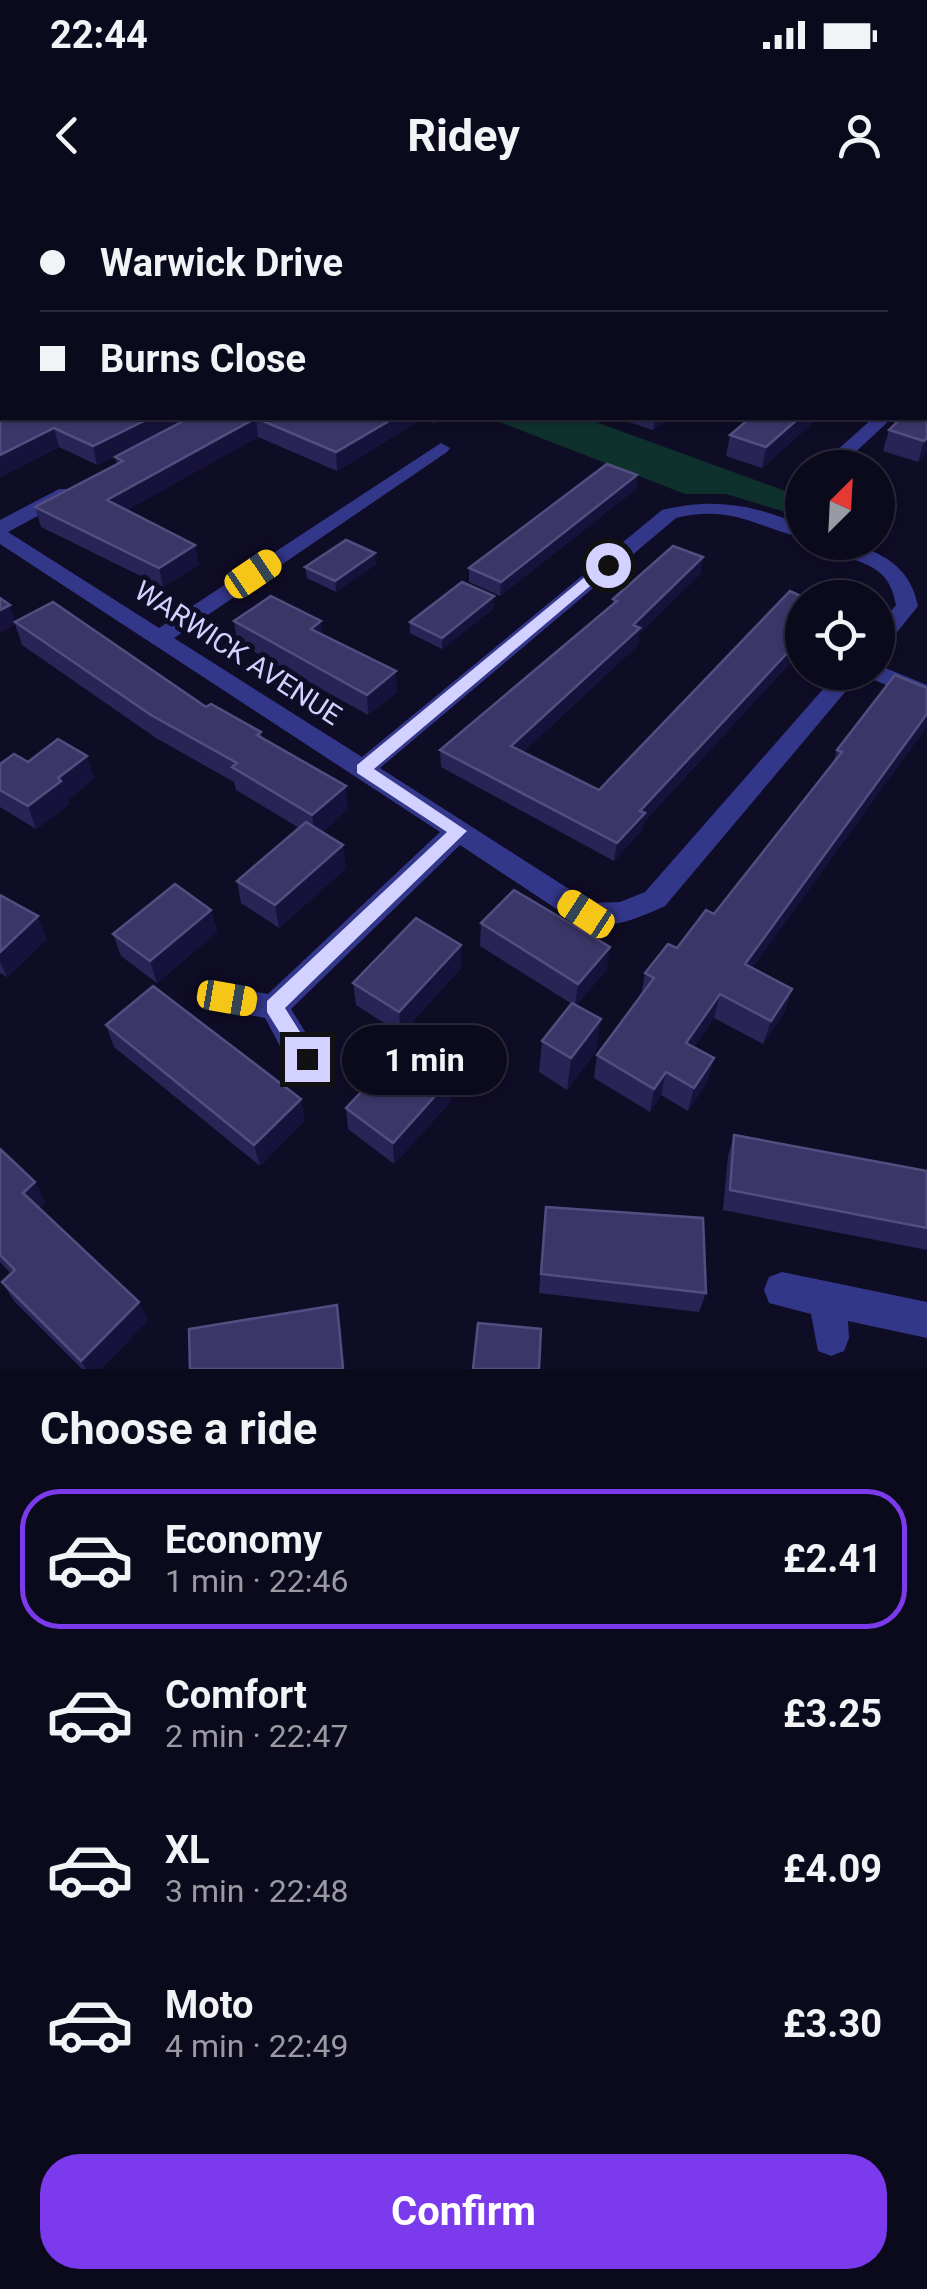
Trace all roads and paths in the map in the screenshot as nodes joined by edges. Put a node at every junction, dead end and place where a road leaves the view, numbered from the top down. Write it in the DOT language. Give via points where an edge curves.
graph roads {
  1 [pos="881,420"];
  2 [pos="441,448"];
  3 [pos="847,450"];
  4 [pos="87,482"];
  5 [pos="785,525"];
  6 [pos="0,531"];
  7 [pos="873,560"];
  8 [pos="895,620"];
  9 [pos="159,638"];
  10 [pos="895,681"];
  11 [pos="835,690"];
  12 [pos="927,694"];
  13 [pos="363,769"];
  14 [pos="458,831"];
  15 [pos="227,998"];
  16 [pos="274,1007"];
  17 [pos="307,1059"];
  18 [pos="782,1290"];
  19 [pos="828,1299"];
  20 [pos="927,1320"];
  21 [pos="831,1338"];
  1 -- 3 [label="street"];
  2 -- 9 [label="street"];
  4 -- 6 [label="street"];
  5 -- 13 [label="street" via="731,504 669,514"];
  6 -- 9 [label="street, WARWICK AVENUE"];
  7 -- 8 [label="street" via="899,576 906,589 906,606"];
  9 -- 13 [label="street, WARWICK AVENUE"];
  10 -- 12 [label="street"];
  11 -- 14 [label="street, WARWICK AVENUE" via="654,899 622,913 586,914"];
  13 -- 14 [label="street, WARWICK AVENUE"];
  14 -- 16 [label="street"];
  15 -- 16 [label="street"];
  16 -- 17 [label="street"];
  18 -- 19 [label="street"];
  19 -- 20 [label="street"];
  19 -- 21 [label="street"];
}
